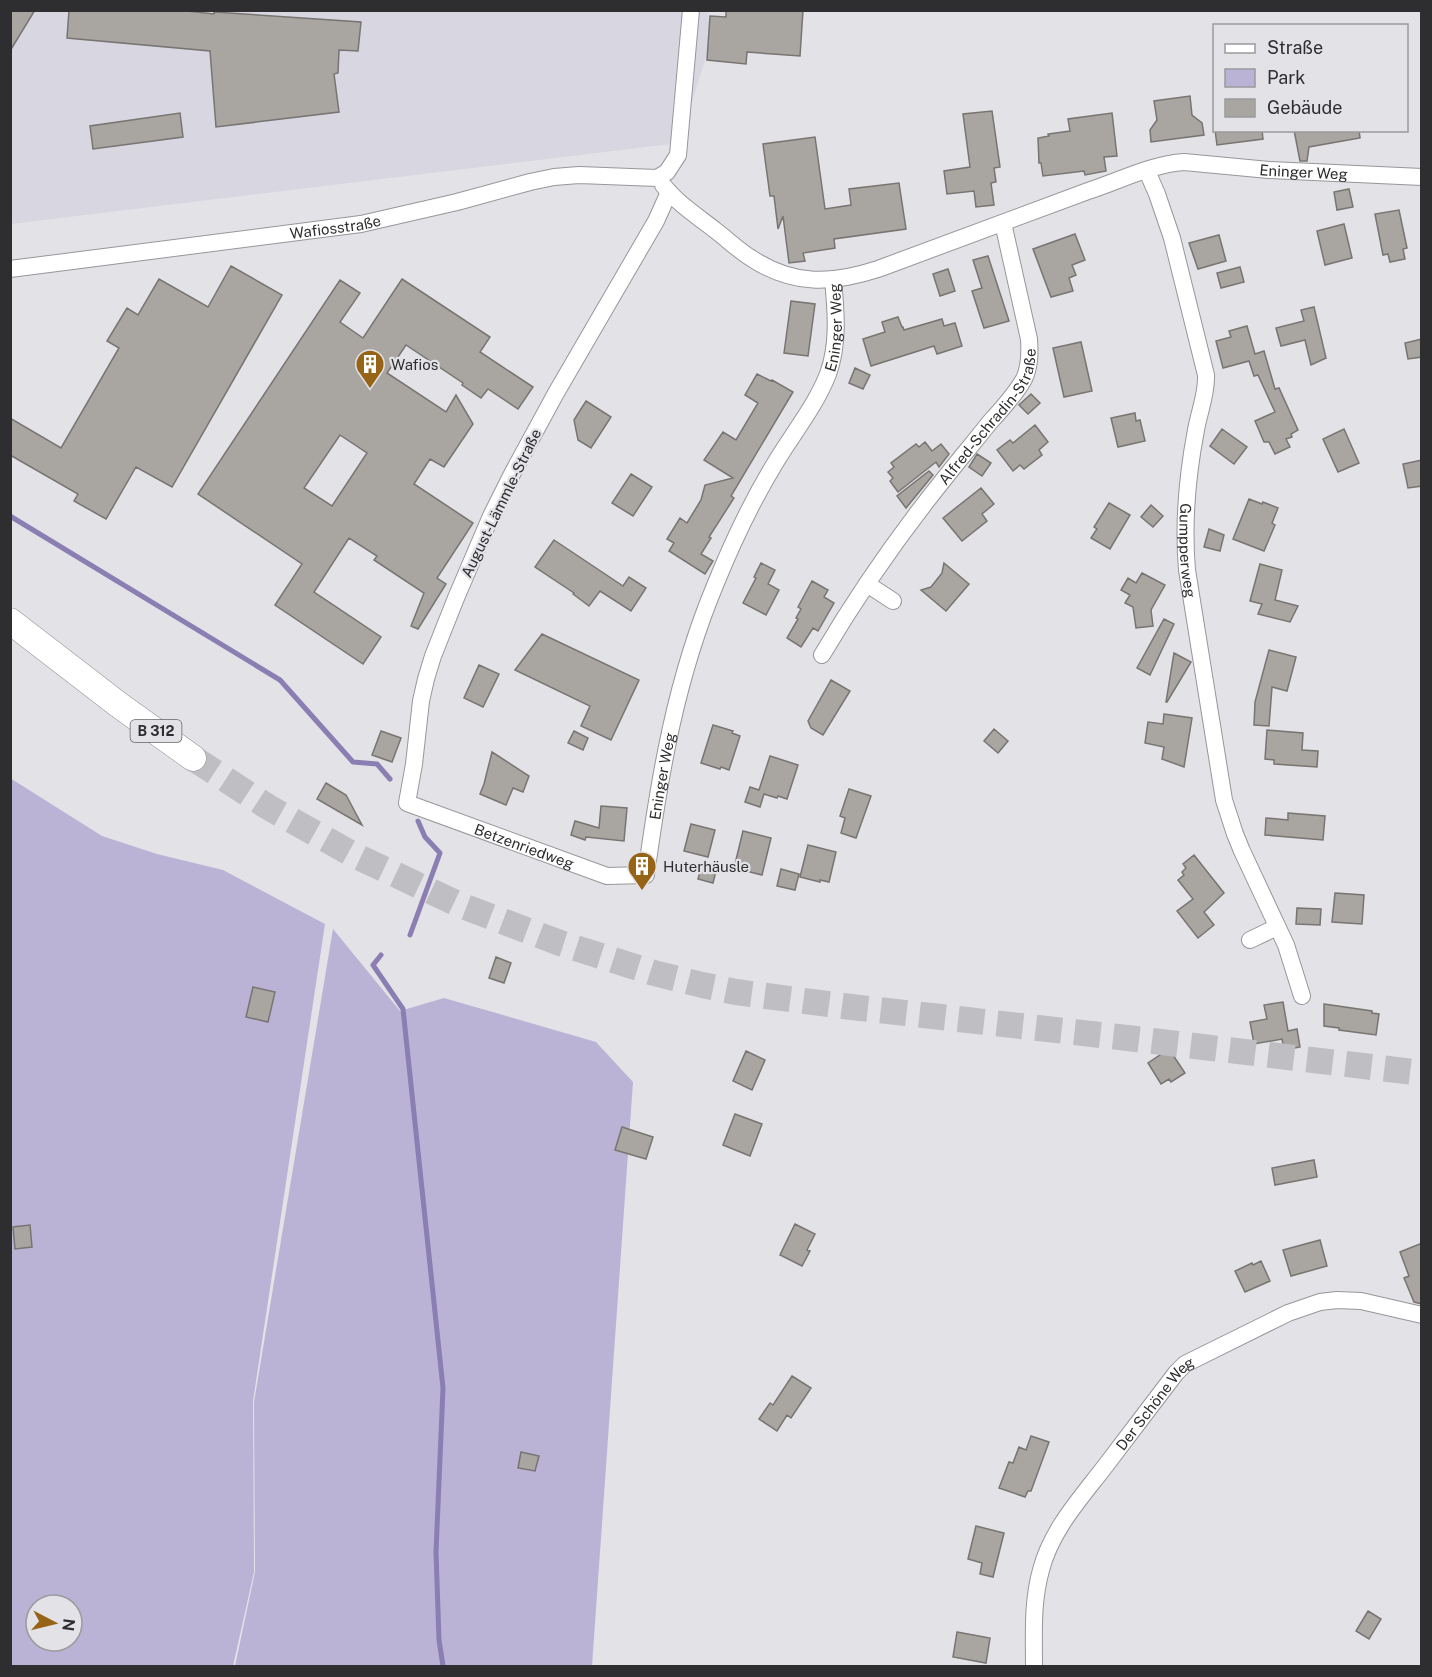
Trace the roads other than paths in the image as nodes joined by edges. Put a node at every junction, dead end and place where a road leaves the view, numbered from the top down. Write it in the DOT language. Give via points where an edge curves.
graph roads {
  1 [pos="691,10"];
  2 [pos="1147,171"];
  3 [pos="1422,177"];
  4 [pos="657,178"];
  5 [pos="669,192"];
  6 [pos="1003,223"];
  7 [pos="10,269"];
  8 [pos="833,279"];
  9 [pos="867,584"];
  10 [pos="893,601"];
  11 [pos="10,621"];
  12 [pos="822,656"];
  13 [pos="193,758"];
  14 [pos="407,803"];
  15 [pos="646,875"];
  16 [pos="1278,927"];
  17 [pos="1250,940"];
  18 [pos="1302,996"];
  19 [pos="1422,1315"];
  20 [pos="1034,1666"];
  1 -- 4 [label="street" via="678,154 667,172"];
  2 -- 3 [label="street, Eninger Weg" via="1184,162"];
  2 -- 6 [label="street, Eninger Weg"];
  2 -- 16 [label="street, Gumpperweg" via="1172,238 1206,375 1184,534 1223,791 1235,834"];
  4 -- 5 [label="street"];
  4 -- 7 [label="street, Wafiosstraße" via="554,177 361,224"];
  5 -- 8 [label="street" via="763,265 791,277"];
  5 -- 14 [label="street, August-Lämmle-Straße" via="491,516 426,679"];
  6 -- 8 [label="street, Eninger Weg" via="878,269"];
  6 -- 9 [label="street, Alfred-Schradin-Straße" via="1029,339 1025,377 930,496"];
  8 -- 15 [label="street, Eninger Weg" via="836,334 828,374 754,500 715,584 690,654 664,755"];
  9 -- 10 [label="street"];
  9 -- 12 [label="street, Alfred-Schradin-Straße"];
  11 -- 13 [label="main road, B 312"];
  14 -- 15 [label="street, Betzenriedweg" via="607,876"];
  16 -- 17 [label="street"];
  16 -- 18 [label="street, Gumpperweg"];
  19 -- 20 [label="street, Der Schöne Weg" via="1361,1301 1320,1302 1288,1313 1185,1364 1068,1515 1050,1545 1034,1603"];
}
